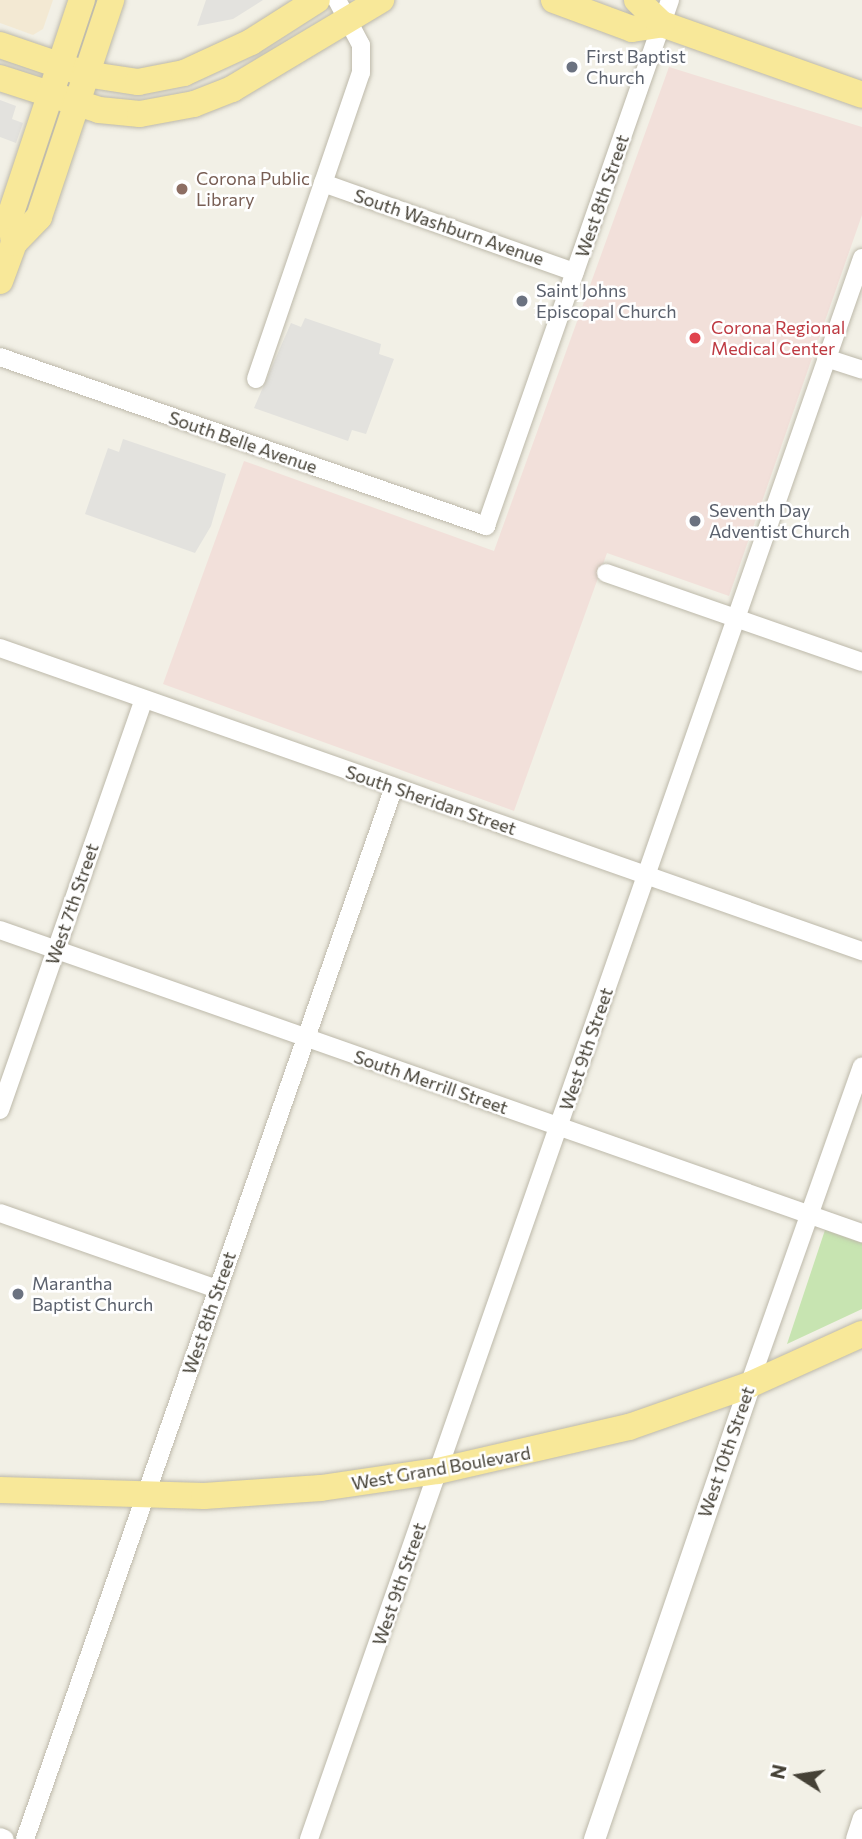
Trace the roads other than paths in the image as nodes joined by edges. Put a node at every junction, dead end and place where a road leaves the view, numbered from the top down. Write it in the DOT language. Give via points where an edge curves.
graph roads {
  1 [pos="82,0"];
  2 [pos="111,0"];
  3 [pos="317,0"];
  4 [pos="381,0"];
  5 [pos="554,0"];
  6 [pos="637,0"];
  7 [pos="342,9"];
  8 [pos="666,12"];
  9 [pos="0,45"];
  10 [pos="59,66"];
  11 [pos="85,74"];
  12 [pos="0,78"];
  13 [pos="50,95"];
  14 [pos="862,95"];
  15 [pos="76,103"];
  16 [pos="323,183"];
  17 [pos="14,243"];
  18 [pos="862,258"];
  19 [pos="575,272"];
  20 [pos="0,281"];
  21 [pos="0,357"];
  22 [pos="826,358"];
  23 [pos="862,370"];
  24 [pos="256,379"];
  25 [pos="486,527"];
  26 [pos="606,573"];
  27 [pos="734,618"];
  28 [pos="0,648"];
  29 [pos="862,662"];
  30 [pos="144,699"];
  31 [pos="394,787"];
  32 [pos="644,875"];
  33 [pos="0,930"];
  34 [pos="56,950"];
  35 [pos="862,951"];
  36 [pos="306,1037"];
  37 [pos="862,1066"];
  38 [pos="0,1110"];
  39 [pos="559,1127"];
  40 [pos="0,1213"];
  41 [pos="810,1215"];
  42 [pos="862,1233"];
  43 [pos="217,1289"];
  44 [pos="862,1334"];
  45 [pos="749,1385"];
  46 [pos="439,1471"];
  47 [pos="0,1490"];
  48 [pos="145,1497"];
  49 [pos="862,1818"];
  50 [pos="25,1839"];
  51 [pos="309,1839"];
  52 [pos="594,1839"];
  53 [pos="855,1839"];
  1 -- 10 [label="main road"];
  2 -- 11 [label="main road"];
  3 -- 11 [label="main road" via="251,41 184,73 138,82"];
  4 -- 7 [label="main road"];
  5 -- 8 [label="main road" via="632,29"];
  6 -- 8 [label="main road"];
  7 -- 15 [label="main road" via="232,89 194,103 140,114"];
  7 -- 16 [label="street" via="361,45 361,73"];
  8 -- 14 [label="main road"];
  8 -- 19 [label="street, West 8th Street"];
  9 -- 10 [label="main road"];
  10 -- 11 [label="main road"];
  10 -- 13 [label="main road"];
  11 -- 15 [label="main road"];
  12 -- 13 [label="main road"];
  13 -- 15 [label="main road"];
  13 -- 17 [label="main road" via="10,216"];
  15 -- 17 [label="main road" via="38,217"];
  16 -- 19 [label="street, South Washburn Avenue"];
  16 -- 24 [label="street"];
  17 -- 20 [label="main road"];
  18 -- 22 [label="street, West 9th Street"];
  19 -- 25 [label="street, West 8th Street"];
  21 -- 25 [label="street, South Belle Avenue"];
  22 -- 23 [label="street"];
  22 -- 27 [label="street, West 9th Street"];
  26 -- 27 [label="street"];
  27 -- 29 [label="street"];
  27 -- 32 [label="street, West 9th Street"];
  28 -- 30 [label="street, South Sheridan Street"];
  30 -- 31 [label="street, South Sheridan Street"];
  30 -- 34 [label="street, West 7th Street"];
  31 -- 32 [label="street, South Sheridan Street"];
  31 -- 36 [label="street, West 8th Street"];
  32 -- 35 [label="street, South Sheridan Street"];
  32 -- 39 [label="street, West 9th Street"];
  33 -- 34 [label="street, South Merrill Street"];
  34 -- 36 [label="street, South Merrill Street"];
  34 -- 38 [label="street, West 7th Street"];
  36 -- 39 [label="street, South Merrill Street"];
  36 -- 43 [label="street, West 8th Street"];
  37 -- 41 [label="street, West 10th Street"];
  39 -- 41 [label="street, South Merrill Street"];
  39 -- 46 [label="street, West 9th Street"];
  40 -- 43 [label="street"];
  41 -- 42 [label="street, South Merrill Street"];
  41 -- 45 [label="street, West 10th Street"];
  43 -- 48 [label="street, West 8th Street"];
  44 -- 45 [label="main road, West Grand Boulevard"];
  45 -- 46 [label="main road, West Grand Boulevard" via="619,1430"];
  45 -- 52 [label="street, West 10th Street"];
  46 -- 48 [label="main road, West Grand Boulevard" via="289,1491"];
  46 -- 51 [label="street, West 9th Street"];
  47 -- 48 [label="main road, West Grand Boulevard"];
  48 -- 50 [label="street, West 8th Street"];
  49 -- 53 [label="street"];
}
